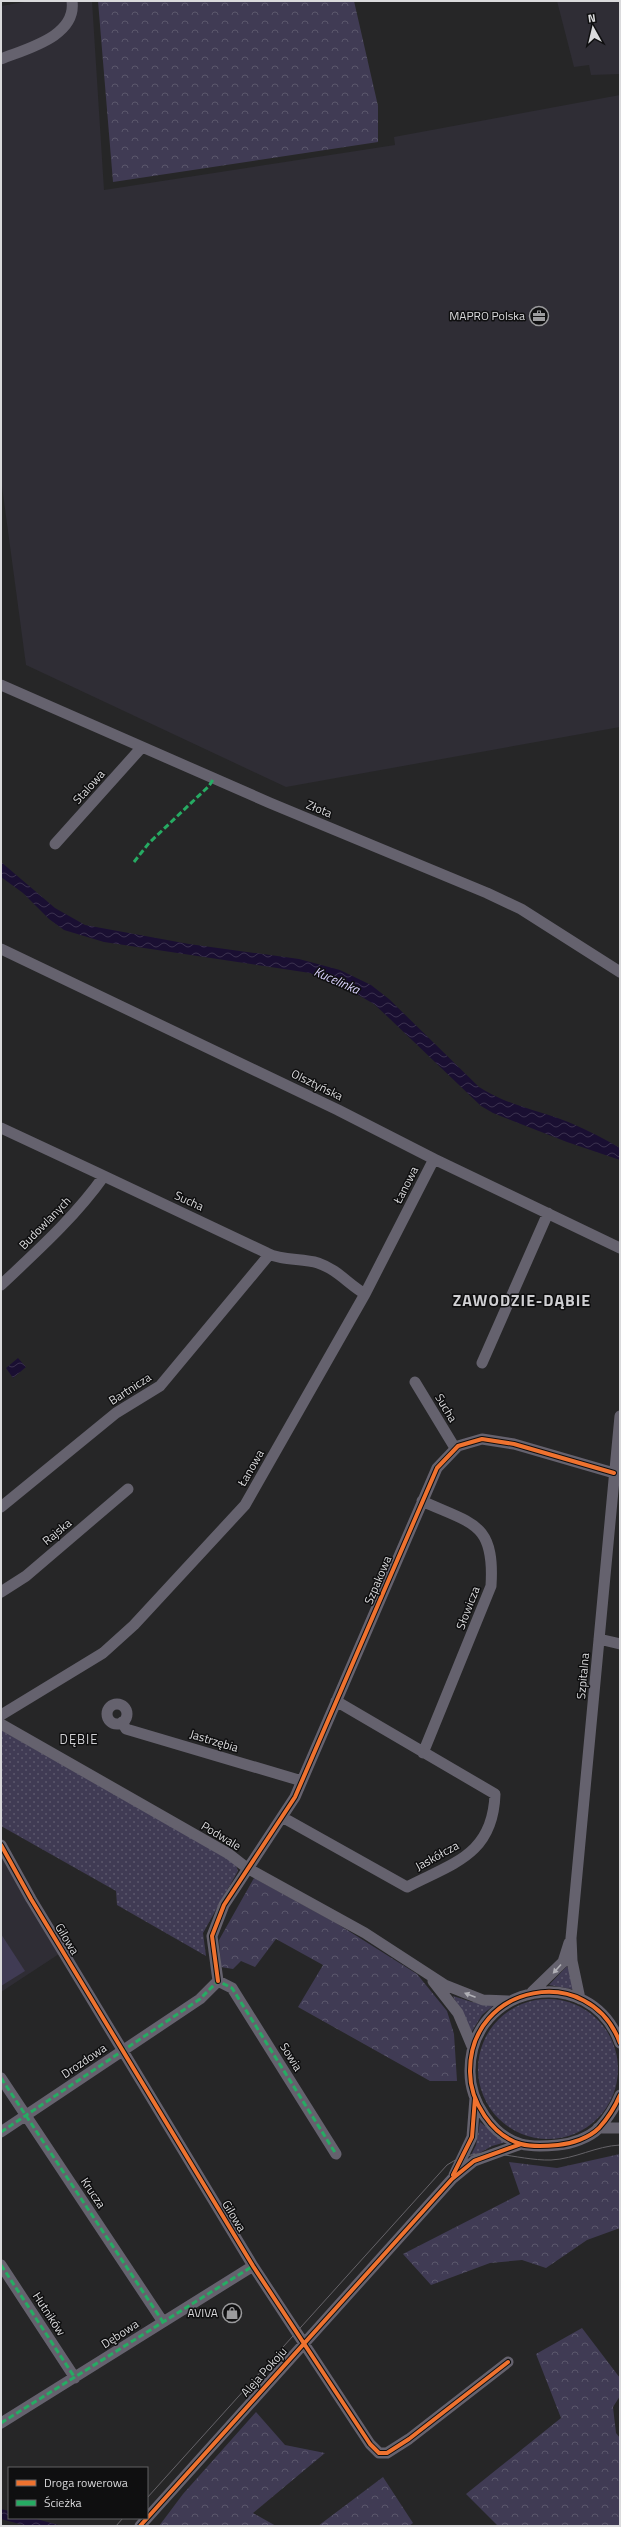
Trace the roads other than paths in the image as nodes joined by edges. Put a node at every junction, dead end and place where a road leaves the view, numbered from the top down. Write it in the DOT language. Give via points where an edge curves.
graph roads {
  1 [pos="72,1"];
  2 [pos="1,59"];
  3 [pos="1,685"];
  4 [pos="142,747"];
  5 [pos="56,844"];
  6 [pos="1,948"];
  7 [pos="620,972"];
  8 [pos="1,1128"];
  9 [pos="434,1159"];
  10 [pos="104,1176"];
  11 [pos="548,1213"];
  12 [pos="620,1248"];
  13 [pos="269,1255"];
  14 [pos="1,1285"];
  15 [pos="365,1294"];
  16 [pos="482,1363"];
  17 [pos="415,1382"];
  18 [pos="620,1416"];
  19 [pos="455,1448"];
  20 [pos="614,1473"];
  21 [pos="128,1489"];
  22 [pos="422,1501"];
  23 [pos="1,1508"];
  24 [pos="1,1592"];
  25 [pos="599,1639"];
  26 [pos="620,1644"];
  27 [pos="336,1701"];
  28 [pos="1,1715"];
  29 [pos="122,1722"];
  30 [pos="1,1724"];
  31 [pos="424,1753"];
  32 [pos="302,1781"];
  33 [pos="282,1817"];
  34 [pos="1,1845"];
  35 [pos="247,1868"];
  36 [pos="571,1938"];
  37 [pos="426,1972"];
  38 [pos="218,1981"];
  39 [pos="532,1992"];
  40 [pos="580,1999"];
  41 [pos="508,2001"];
  42 [pos="620,2043"];
  43 [pos="472,2046"];
  44 [pos="123,2051"];
  45 [pos="1,2078"];
  46 [pos="620,2095"];
  47 [pos="475,2098"];
  48 [pos="26,2115"];
  49 [pos="598,2128"];
  50 [pos="620,2128"];
  51 [pos="1,2132"];
  52 [pos="521,2144"];
  53 [pos="336,2154"];
  54 [pos="452,2179"];
  55 [pos="1,2264"];
  56 [pos="253,2266"];
  57 [pos="164,2322"];
  58 [pos="304,2343"];
  59 [pos="508,2362"];
  60 [pos="75,2378"];
  61 [pos="1,2423"];
  62 [pos="148,2517"];
  1 -- 2 [label="street" via="69,20 48,41"];
  3 -- 4 [label="street, Złota"];
  4 -- 5 [label="street, Stalowa"];
  4 -- 7 [label="street, Złota" via="521,909"];
  6 -- 9 [label="street, Olsztyńska"];
  8 -- 10 [label="street, Sucha"];
  9 -- 11 [label="street, Olsztyńska"];
  9 -- 15 [label="street, Łanowa"];
  10 -- 13 [label="street, Sucha"];
  10 -- 14 [label="street, Budowlanych" via="54,1235"];
  11 -- 12 [label="street, Olsztyńska"];
  11 -- 16 [label="street"];
  13 -- 15 [label="street, Sucha" via="316,1262 336,1269 350,1284"];
  13 -- 23 [label="street, Bartnicza" via="160,1386 116,1413"];
  15 -- 28 [label="street, Łanowa" via="245,1505 134,1625 103,1653"];
  17 -- 19 [label="street, Sucha"];
  18 -- 20 [label="street, Szpitalna"];
  19 -- 20 [label="street, Szpakowa" via="482,1439 514,1444"];
  19 -- 22 [label="street, Szpakowa" via="437,1468"];
  20 -- 25 [label="street, Szpitalna"];
  21 -- 24 [label="street, Rajska" via="26,1576"];
  22 -- 27 [label="street, Szpakowa"];
  22 -- 31 [label="street, Słowicza" via="477,1527 486,1537 492,1564 491,1586"];
  25 -- 26 [label="street"];
  25 -- 36 [label="street, Szpitalna"];
  27 -- 31 [label="street, Jaskółcza"];
  27 -- 32 [label="street, Szpakowa"];
  29 -- 32 [label="street, Jastrzębia" via="126,1729"];
  30 -- 35 [label="street, Podwale" via="229,1854"];
  31 -- 33 [label="street, Jaskółcza" via="495,1794 494,1813 482,1842 464,1857 407,1888"];
  32 -- 33 [label="street, Szpakowa"];
  33 -- 35 [label="street, Szpakowa"];
  34 -- 44 [label="street, Gilowa"];
  35 -- 37 [label="street, Podwale" via="365,1933"];
  35 -- 38 [label="street, Szpakowa" via="224,1905 212,1936"];
  36 -- 39 [label="street, Szpitalna, one-way" via="563,1962"];
  36 -- 40 [label="street, Szpitalna" via="572,1961"];
  41 -- 37 [label="street, Podwale, one-way" via="483,2000 445,1985"];
  37 -- 43 [label="street, Podwale" via="458,2013"];
  38 -- 44 [label="street, Drozdowa" via="200,1999"];
  38 -- 53 [label="street, Sowia" via="232,1988"];
  39 -- 40 [label="street" via="564,1993"];
  39 -- 41 [label="street"];
  40 -- 42 [label="street" via="602,2014 611,2024"];
  41 -- 43 [label="street" via="494,2011 479,2030"];
  43 -- 47 [label="street" via="470,2074"];
  44 -- 48 [label="street, Drozdowa"];
  44 -- 56 [label="street, Gilowa"];
  45 -- 48 [label="street, Krucza"];
  46 -- 49 [label="street" via="614,2108"];
  47 -- 52 [label="street" via="493,2126"];
  47 -- 54 [label="street, Aleja Pokoju" via="472,2137"];
  48 -- 51 [label="street, Drozdowa"];
  48 -- 57 [label="street, Krucza"];
  49 -- 50 [label="street"];
  49 -- 52 [label="street" via="583,2138 567,2144"];
  52 -- 54 [label="street, Aleja Pokoju" via="474,2161"];
  54 -- 58 [label="street, Aleja Pokoju"];
  55 -- 60 [label="street, Hutników"];
  56 -- 57 [label="street, Dębowa"];
  56 -- 58 [label="street, Gilowa"];
  57 -- 60 [label="street, Dębowa"];
  58 -- 59 [label="street, Gilowa" via="370,2444 379,2453 387,2453 409,2439"];
  58 -- 62 [label="street, Aleja Pokoju"];
  60 -- 61 [label="street, Dębowa"];
}
